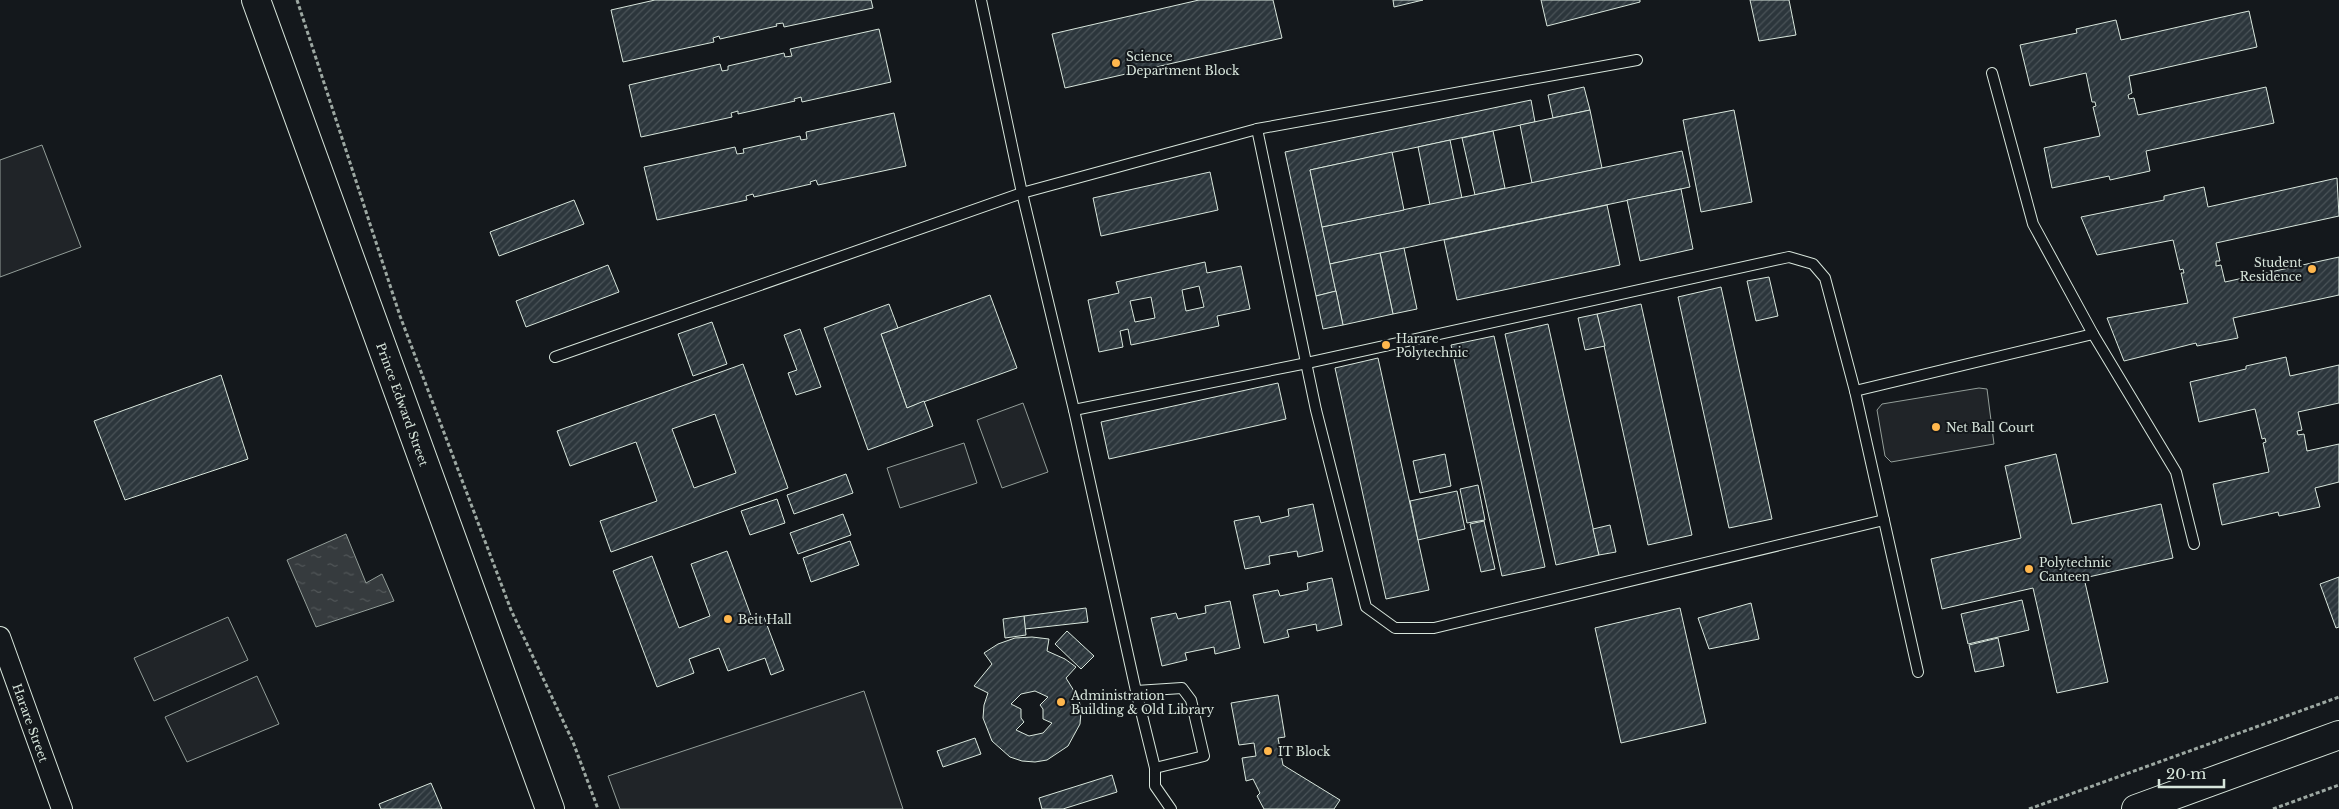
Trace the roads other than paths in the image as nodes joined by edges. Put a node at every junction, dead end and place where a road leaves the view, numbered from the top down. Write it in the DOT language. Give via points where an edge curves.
graph roads {
  1 [pos="256,0"];
  2 [pos="981,0"];
  3 [pos="1638,60"];
  4 [pos="1992,73"];
  5 [pos="1257,130"];
  6 [pos="1022,193"];
  7 [pos="2093,334"];
  8 [pos="555,357"];
  9 [pos="1307,363"];
  10 [pos="1855,391"];
  11 [pos="1074,410"];
  12 [pos="1884,520"];
  13 [pos="2194,544"];
  14 [pos="0,638"];
  15 [pos="1918,672"];
  16 [pos="1136,691"];
  17 [pos="2339,735"];
  18 [pos="1155,768"];
  19 [pos="62,809"];
  20 [pos="550,809"];
  21 [pos="1171,809"];
  22 [pos="2136,809"];
  1 -- 20 [label="main road, Prince Edward Street"];
  2 -- 6 [label="lane"];
  3 -- 5 [label="lane"];
  4 -- 7 [label="lane" via="2033,224"];
  5 -- 6 [label="lane"];
  5 -- 9 [label="lane"];
  6 -- 8 [label="lane"];
  6 -- 11 [label="lane"];
  7 -- 10 [label="lane"];
  7 -- 13 [label="lane" via="2176,472"];
  9 -- 10 [label="lane" via="1789,257 1813,264 1825,278"];
  9 -- 11 [label="lane"];
  9 -- 12 [label="lane" via="1366,606 1395,628 1434,628"];
  10 -- 12 [label="lane"];
  11 -- 16 [label="lane"];
  12 -- 15 [label="lane"];
  14 -- 19 [label="street, Harare Street"];
  16 -- 18 [label="lane"];
  16 -- 18 [label="lane" via="1182,688 1191,700 1204,756"];
  17 -- 22 [label="main road"];
  18 -- 21 [label="lane" via="1155,786"];
}
